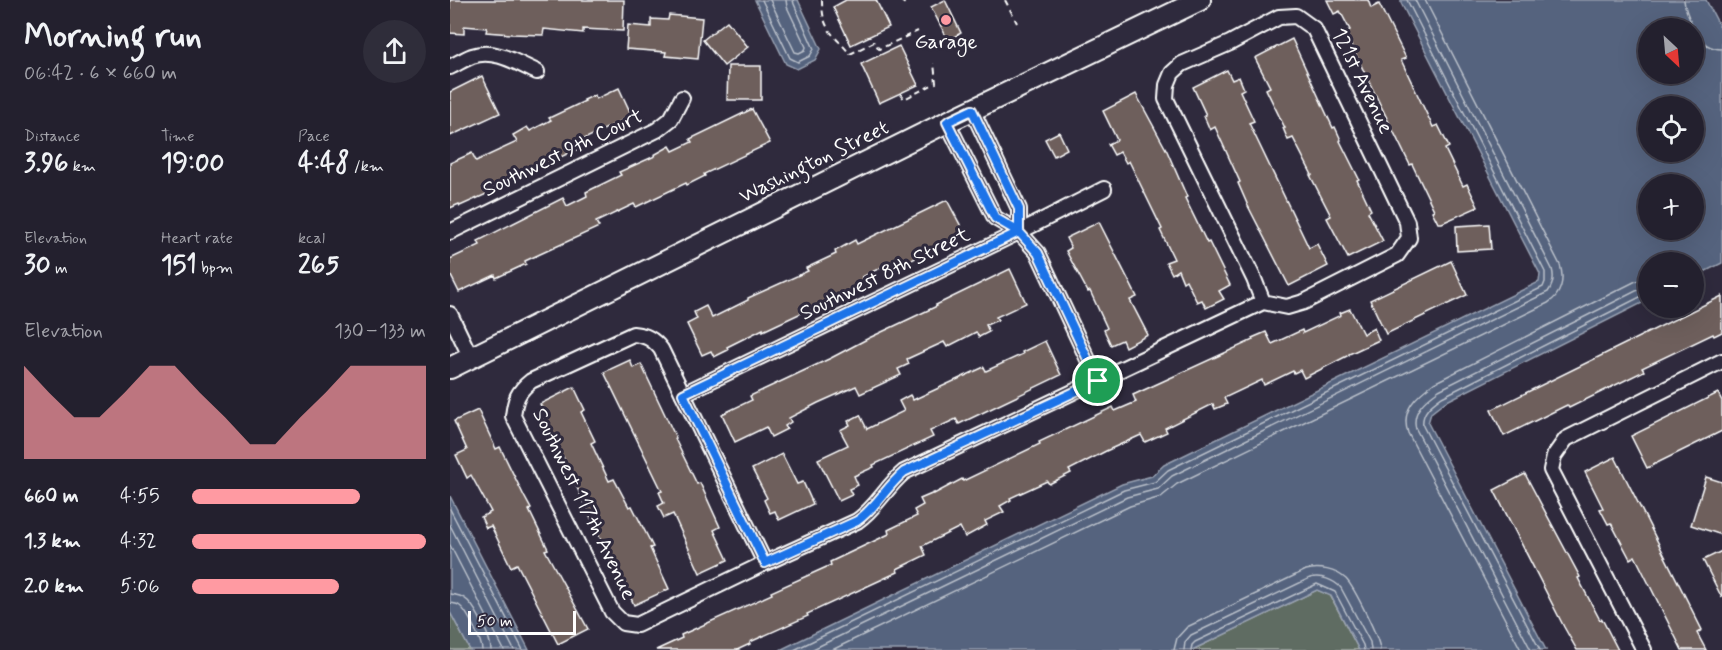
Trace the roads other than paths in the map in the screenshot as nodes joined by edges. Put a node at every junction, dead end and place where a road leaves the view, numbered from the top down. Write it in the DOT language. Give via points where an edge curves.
graph roads {
  1 [pos="1200,0"];
  2 [pos="450,67"];
  3 [pos="537,72"];
  4 [pos="682,99"];
  5 [pos="972,110"];
  6 [pos="947,122"];
  7 [pos="1104,189"];
  8 [pos="450,232"];
  9 [pos="1019,232"];
  10 [pos="1263,302"];
  11 [pos="450,314"];
  12 [pos="471,358"];
  13 [pos="1722,361"];
  14 [pos="450,368"];
  15 [pos="1098,381"];
  16 [pos="683,394"];
  17 [pos="765,563"];
  18 [pos="1644,650"];
  1 -- 5 [label="street, Washington Street"];
  2 -- 3 [label="street" via="486,53"];
  4 -- 8 [label="street, Southwest 9th Court" via="671,119 657,130"];
  5 -- 6 [label="street, Washington Street"];
  5 -- 9 [label="street" via="1019,209"];
  6 -- 9 [label="street" via="995,218"];
  6 -- 12 [label="street, Washington Street"];
  7 -- 9 [label="street, Southwest 8th Street"];
  9 -- 15 [label="street" via="1038,253"];
  9 -- 16 [label="street, Southwest 8th Street"];
  10 -- 10 [label="street, 121st Avenue" via="1166,99 1167,85 1182,64 1279,17 1296,16 1314,29 1407,222 1409,238 1397,255 1304,302 1287,307"];
  10 -- 15 [label="street"];
  11 -- 12 [label="street"];
  12 -- 14 [label="street, Washington Street"];
  13 -- 18 [label="street" via="1566,439 1554,456 1551,470"];
  15 -- 17 [label="street" via="904,472 869,513 857,521"];
  16 -- 17 [label="street"];
  16 -- 17 [label="street, Southwest 117th Avenue" via="661,349 644,334 633,334 531,381 520,390 513,416 612,612 623,623 637,626"];
}
